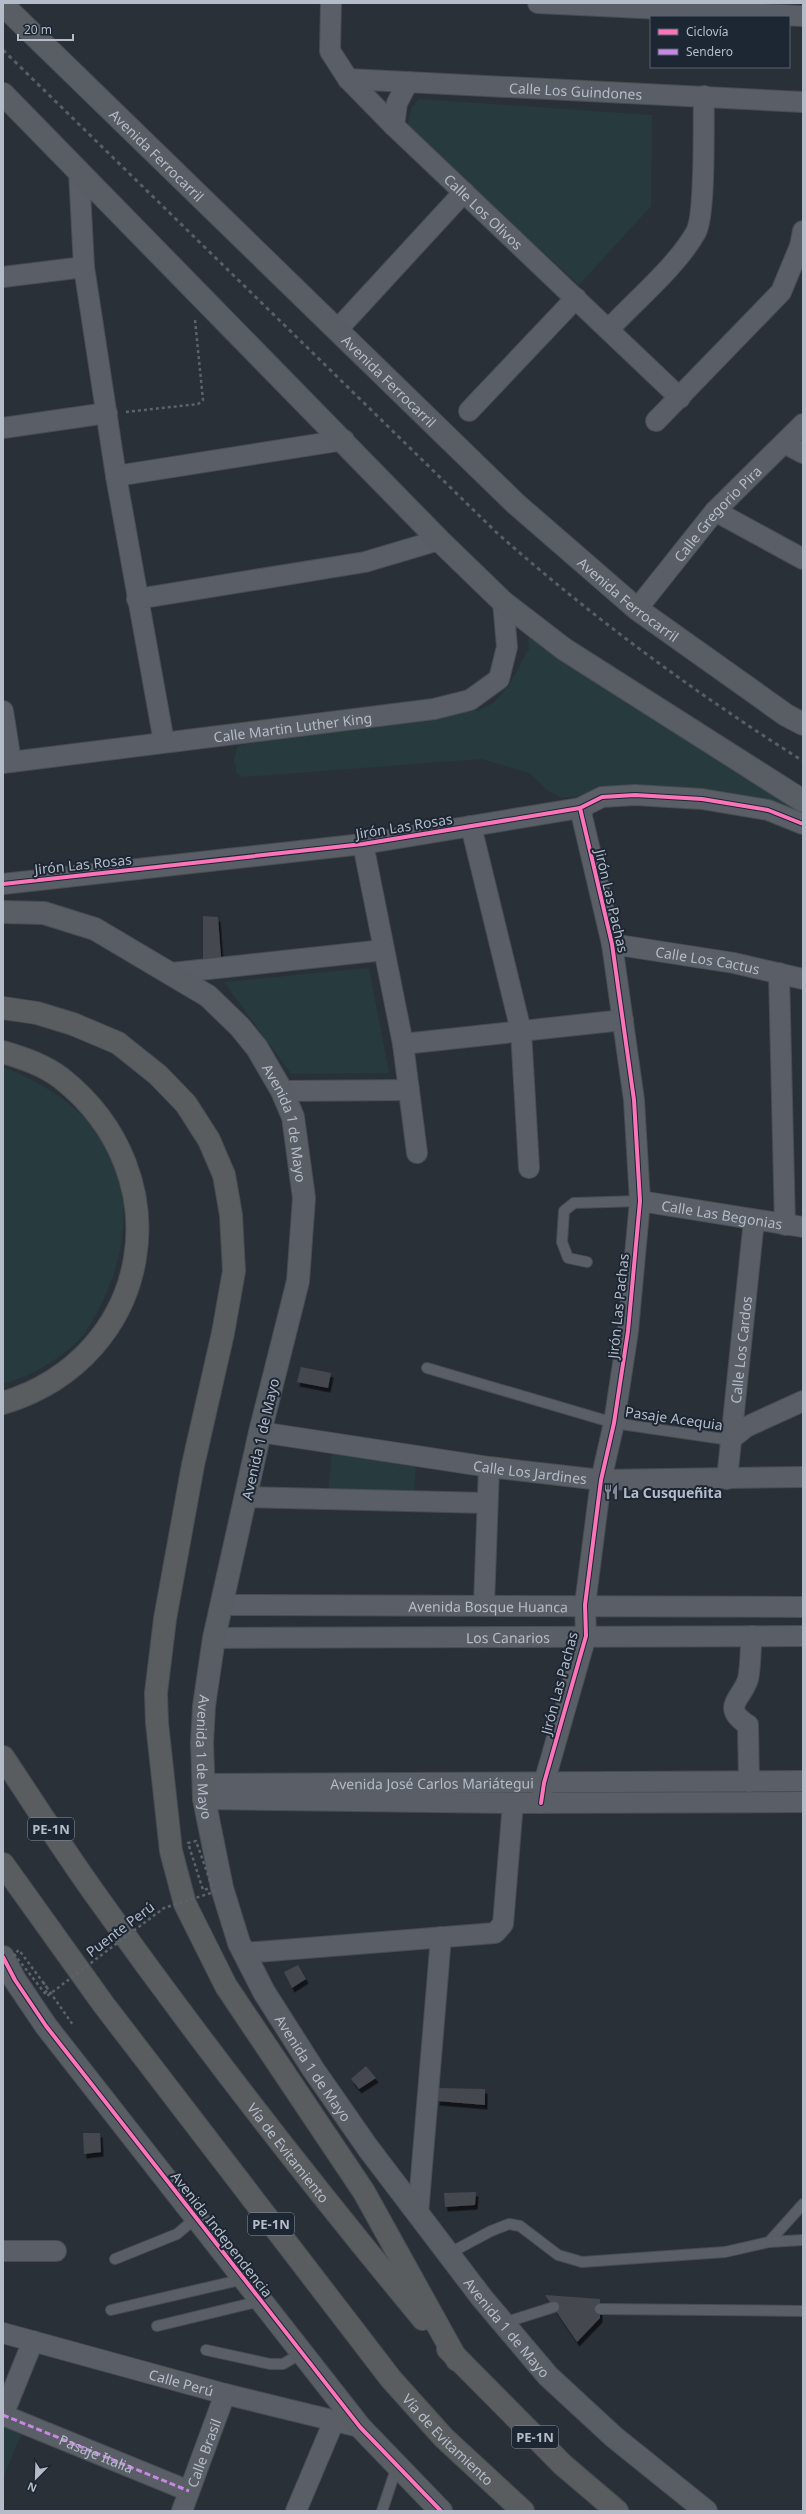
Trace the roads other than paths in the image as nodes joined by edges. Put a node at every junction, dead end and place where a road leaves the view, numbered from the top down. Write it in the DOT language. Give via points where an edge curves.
graph roads {
  1 [pos="332,3"];
  2 [pos="538,3"];
  3 [pos="3,6"];
  4 [pos="803,16"];
  5 [pos="348,79"];
  6 [pos="408,82"];
  7 [pos="3,94"];
  8 [pos="704,96"];
  9 [pos="803,102"];
  10 [pos="394,126"];
  11 [pos="79,172"];
  12 [pos="464,192"];
  13 [pos="803,231"];
  14 [pos="84,267"];
  15 [pos="3,277"];
  16 [pos="576,298"];
  17 [pos="609,329"];
  18 [pos="337,330"];
  19 [pos="680,398"];
  20 [pos="469,411"];
  21 [pos="107,413"];
  22 [pos="656,421"];
  23 [pos="803,424"];
  24 [pos="3,428"];
  25 [pos="344,440"];
  26 [pos="784,443"];
  27 [pos="803,453"];
  28 [pos="116,476"];
  29 [pos="715,511"];
  30 [pos="439,540"];
  31 [pos="803,559"];
  32 [pos="137,599"];
  33 [pos="503,602"];
  34 [pos="637,610"];
  35 [pos="3,711"];
  36 [pos="803,724"];
  37 [pos="164,742"];
  38 [pos="7,763"];
  39 [pos="803,801"];
  40 [pos="580,808"];
  41 [pos="803,824"];
  42 [pos="471,826"];
  43 [pos="363,844"];
  44 [pos="3,884"];
  45 [pos="3,912"];
  46 [pos="612,944"];
  47 [pos="384,950"];
  48 [pos="172,973"];
  49 [pos="779,973"];
  50 [pos="803,979"];
  51 [pos="3,1008"];
  52 [pos="623,1020"];
  53 [pos="522,1031"];
  54 [pos="403,1044"];
  55 [pos="3,1052"];
  56 [pos="408,1090"];
  57 [pos="282,1091"];
  58 [pos="416,1153"];
  59 [pos="530,1168"];
  60 [pos="640,1201"];
  61 [pos="754,1220"];
  62 [pos="794,1226"];
  63 [pos="587,1262"];
  64 [pos="427,1368"];
  65 [pos="803,1401"];
  66 [pos="3,1403"];
  67 [pos="614,1423"];
  68 [pos="260,1432"];
  69 [pos="730,1440"];
  70 [pos="489,1467"];
  71 [pos="803,1477"];
  72 [pos="727,1479"];
  73 [pos="600,1480"];
  74 [pos="247,1497"];
  75 [pos="487,1503"];
  76 [pos="221,1605"];
  77 [pos="484,1605"];
  78 [pos="585,1605"];
  79 [pos="795,1607"];
  80 [pos="586,1636"];
  81 [pos="752,1636"];
  82 [pos="795,1636"];
  83 [pos="214,1638"];
  84 [pos="3,1757"];
  85 [pos="803,1781"];
  86 [pos="749,1782"];
  87 [pos="544,1783"];
  88 [pos="204,1791"];
  89 [pos="803,1802"];
  90 [pos="513,1803"];
  91 [pos="541,1803"];
  92 [pos="3,1864"];
  93 [pos="441,1937"];
  94 [pos="244,1953"];
  95 [pos="3,1957"];
  96 [pos="803,2204"];
  97 [pos="418,2214"];
  98 [pos="196,2218"];
  99 [pos="803,2240"];
  100 [pos="769,2242"];
  101 [pos="3,2251"];
  102 [pos="56,2251"];
  103 [pos="448,2254"];
  104 [pos="115,2259"];
  105 [pos="244,2279"];
  106 [pos="261,2301"];
  107 [pos="554,2307"];
  108 [pos="600,2309"];
  109 [pos="111,2310"];
  110 [pos="803,2311"];
  111 [pos="503,2323"];
  112 [pos="158,2326"];
  113 [pos="3,2333"];
  114 [pos="33,2341"];
  115 [pos="206,2350"];
  116 [pos="302,2353"];
  117 [pos="457,2360"];
  118 [pos="225,2394"];
  119 [pos="3,2415"];
  120 [pos="334,2421"];
  121 [pos="360,2428"];
  122 [pos="397,2466"];
  123 [pos="189,2491"];
  124 [pos="182,2511"];
  125 [pos="296,2511"];
  126 [pos="382,2511"];
  127 [pos="441,2511"];
  128 [pos="523,2511"];
  129 [pos="617,2511"];
  130 [pos="706,2511"];
  1 -- 5 [label="street, Calle Los Olivos" via="330,51"];
  2 -- 4 [label="street"];
  3 -- 18 [label="main road, Avenida Ferrocarril"];
  5 -- 6 [label="street, Calle Los Guindones"];
  5 -- 10 [label="street, Calle Los Olivos"];
  6 -- 8 [label="street, Calle Los Guindones"];
  6 -- 10 [label="street" via="397,103"];
  7 -- 11 [label="main road"];
  8 -- 9 [label="street, Calle Los Guindones"];
  8 -- 17 [label="street" via="701,212 697,231 679,256"];
  10 -- 12 [label="street, Calle Los Olivos"];
  11 -- 14 [label="street"];
  11 -- 25 [label="main road"];
  12 -- 16 [label="street, Calle Los Olivos"];
  12 -- 18 [label="street"];
  13 -- 19 [label="street" via="800,246 781,292"];
  14 -- 15 [label="street"];
  14 -- 21 [label="street"];
  16 -- 17 [label="street, Calle Los Olivos"];
  16 -- 20 [label="street"];
  17 -- 19 [label="street, Calle Los Olivos"];
  18 -- 34 [label="main road, Avenida Ferrocarril" via="516,504"];
  19 -- 22 [label="street"];
  21 -- 24 [label="street"];
  21 -- 28 [label="street"];
  23 -- 26 [label="street, Calle Gregorio Pira"];
  25 -- 28 [label="street"];
  25 -- 30 [label="main road"];
  26 -- 27 [label="street"];
  26 -- 29 [label="street, Calle Gregorio Pira"];
  28 -- 32 [label="street"];
  29 -- 31 [label="street"];
  29 -- 34 [label="street, Calle Gregorio Pira"];
  30 -- 32 [label="street" via="364,562"];
  30 -- 33 [label="main road"];
  32 -- 37 [label="street"];
  33 -- 37 [label="street, Calle Martin Luther King" via="507,647 499,679 470,700 434,708"];
  33 -- 39 [label="main road" via="564,649"];
  34 -- 36 [label="main road, Avenida Ferrocarril" via="786,715"];
  35 -- 38 [label="street"];
  37 -- 38 [label="street, Calle Martin Luther King"];
  40 -- 41 [label="street, Jirón Las Rosas" via="602,797 702,799 768,810"];
  40 -- 42 [label="street, Jirón Las Rosas"];
  40 -- 46 [label="street, Jirón Las Pachas"];
  42 -- 43 [label="street, Jirón Las Rosas"];
  42 -- 53 [label="street"];
  43 -- 44 [label="street, Jirón Las Rosas"];
  43 -- 47 [label="street"];
  45 -- 48 [label="main road, Avenida 1 de Mayo" via="44,913 95,929"];
  46 -- 49 [label="street, Calle Los Cactus"];
  46 -- 52 [label="street, Jirón Las Pachas"];
  47 -- 48 [label="street"];
  47 -- 54 [label="street"];
  48 -- 57 [label="main road, Avenida 1 de Mayo" via="208,996 240,1026 257,1048"];
  49 -- 50 [label="street, Calle Los Cactus"];
  49 -- 62 [label="street"];
  51 -- 117 [label="highway" via="38,1013 118,1043 158,1075 186,1104 209,1140 224,1175 231,1214 234,1271 176,1557 165,1618 156,1693 171,1851 185,1904 226,1986 364,2192"];
  52 -- 53 [label="street"];
  52 -- 60 [label="street, Jirón Las Pachas" via="634,1100"];
  53 -- 54 [label="street"];
  53 -- 59 [label="street"];
  54 -- 56 [label="street"];
  55 -- 66 [label="highway" via="35,1063 60,1078 88,1102 111,1133 125,1159 136,1201 135,1254 129,1287 112,1324 97,1344 74,1366 21,1398"];
  56 -- 57 [label="street"];
  56 -- 58 [label="street"];
  57 -- 68 [label="main road, Avenida 1 de Mayo" via="293,1117 304,1198 298,1281"];
  60 -- 61 [label="street, Calle Las Begonias"];
  60 -- 63 [label="lane" via="574,1203 564,1211 562,1242 568,1258"];
  60 -- 67 [label="street, Jirón Las Pachas" via="628,1331"];
  61 -- 62 [label="street, Calle Las Begonias"];
  61 -- 69 [label="street, Calle Los Cardos"];
  64 -- 67 [label="lane, Pasaje Acequia"];
  65 -- 69 [label="street" via="746,1426"];
  67 -- 69 [label="lane, Pasaje Acequia"];
  67 -- 73 [label="street, Jirón Las Pachas"];
  68 -- 70 [label="street, Calle Los Jardines"];
  68 -- 74 [label="main road, Avenida 1 de Mayo"];
  69 -- 72 [label="street, Calle Los Cardos"];
  70 -- 73 [label="street, Calle Los Jardines"];
  70 -- 75 [label="street"];
  71 -- 72 [label="street, Calle Los Jardines"];
  72 -- 73 [label="street, Calle Los Jardines"];
  73 -- 78 [label="street, Jirón Las Pachas"];
  74 -- 75 [label="street"];
  74 -- 76 [label="main road, Avenida 1 de Mayo"];
  75 -- 77 [label="street"];
  76 -- 77 [label="street, Avenida Bosque Huanca"];
  76 -- 83 [label="main road, Avenida 1 de Mayo"];
  77 -- 78 [label="street, Avenida Bosque Huanca"];
  78 -- 79 [label="street, Avenida Bosque Huanca"];
  78 -- 80 [label="street, Jirón Las Pachas"];
  79 -- 82 [label="street"];
  80 -- 81 [label="street, Los Canarios"];
  80 -- 83 [label="street, Los Canarios"];
  80 -- 87 [label="street, Jirón Las Pachas"];
  81 -- 82 [label="street, Los Canarios"];
  81 -- 86 [label="street" via="748,1680 734,1702 739,1719 748,1725"];
  83 -- 88 [label="main road, Avenida 1 de Mayo" via="204,1706"];
  84 -- 117 [label="highway, Vía de Evitamiento / PE-1N" via="99,1900 148,1967 338,2217"];
  85 -- 86 [label="street, Avenida José Carlos Mariátegui"];
  86 -- 87 [label="street, Avenida José Carlos Mariátegui"];
  87 -- 88 [label="street, Avenida José Carlos Mariátegui"];
  87 -- 91 [label="street, Jirón Las Pachas"];
  88 -- 90 [label="street, Avenida José Carlos Mariátegui"];
  88 -- 94 [label="main road, Avenida 1 de Mayo" via="222,1888"];
  89 -- 91 [label="street, Avenida José Carlos Mariátegui"];
  90 -- 91 [label="street, Avenida José Carlos Mariátegui"];
  90 -- 93 [label="street" via="503,1924 500,1930 495,1933"];
  92 -- 128 [label="highway, Vía de Evitamiento / PE-1N" via="104,2006 391,2380 444,2438"];
  93 -- 94 [label="street"];
  93 -- 97 [label="street"];
  94 -- 97 [label="main road, Avenida 1 de Mayo" via="264,1992 313,2069"];
  95 -- 98 [label="main road, Avenida Independencia" via="46,2026"];
  96 -- 100 [label="lane"];
  97 -- 103 [label="main road, Avenida 1 de Mayo"];
  98 -- 104 [label="lane" via="177,2234"];
  98 -- 105 [label="main road, Avenida Independencia"];
  99 -- 100 [label="lane"];
  100 -- 103 [label="lane" via="724,2252 582,2262 558,2255 520,2226 509,2224"];
  101 -- 102 [label="street"];
  103 -- 111 [label="main road, Avenida 1 de Mayo"];
  105 -- 106 [label="main road, Avenida Independencia"];
  105 -- 109 [label="lane"];
  106 -- 112 [label="lane"];
  106 -- 116 [label="main road, Avenida Independencia"];
  107 -- 111 [label="lane"];
  108 -- 110 [label="lane"];
  111 -- 130 [label="main road, Avenida 1 de Mayo" via="548,2376 614,2437"];
  113 -- 114 [label="street, Calle Perú"];
  114 -- 118 [label="street, Calle Perú"];
  114 -- 119 [label="street"];
  115 -- 116 [label="lane" via="277,2364 283,2364"];
  116 -- 121 [label="main road, Avenida Independencia"];
  117 -- 129 [label="highway, Vía de Evitamiento / PE-1N" via="563,2465"];
  118 -- 120 [label="street, Calle Perú"];
  118 -- 123 [label="street, Calle Brasil"];
  119 -- 123 [label="street, Pasaje Italia"];
  120 -- 121 [label="street, Calle Perú"];
  120 -- 125 [label="street"];
  121 -- 122 [label="main road, Avenida Independencia"];
  122 -- 126 [label="lane"];
  122 -- 127 [label="main road, Avenida Independencia"];
  123 -- 124 [label="street, Calle Brasil"];
}
